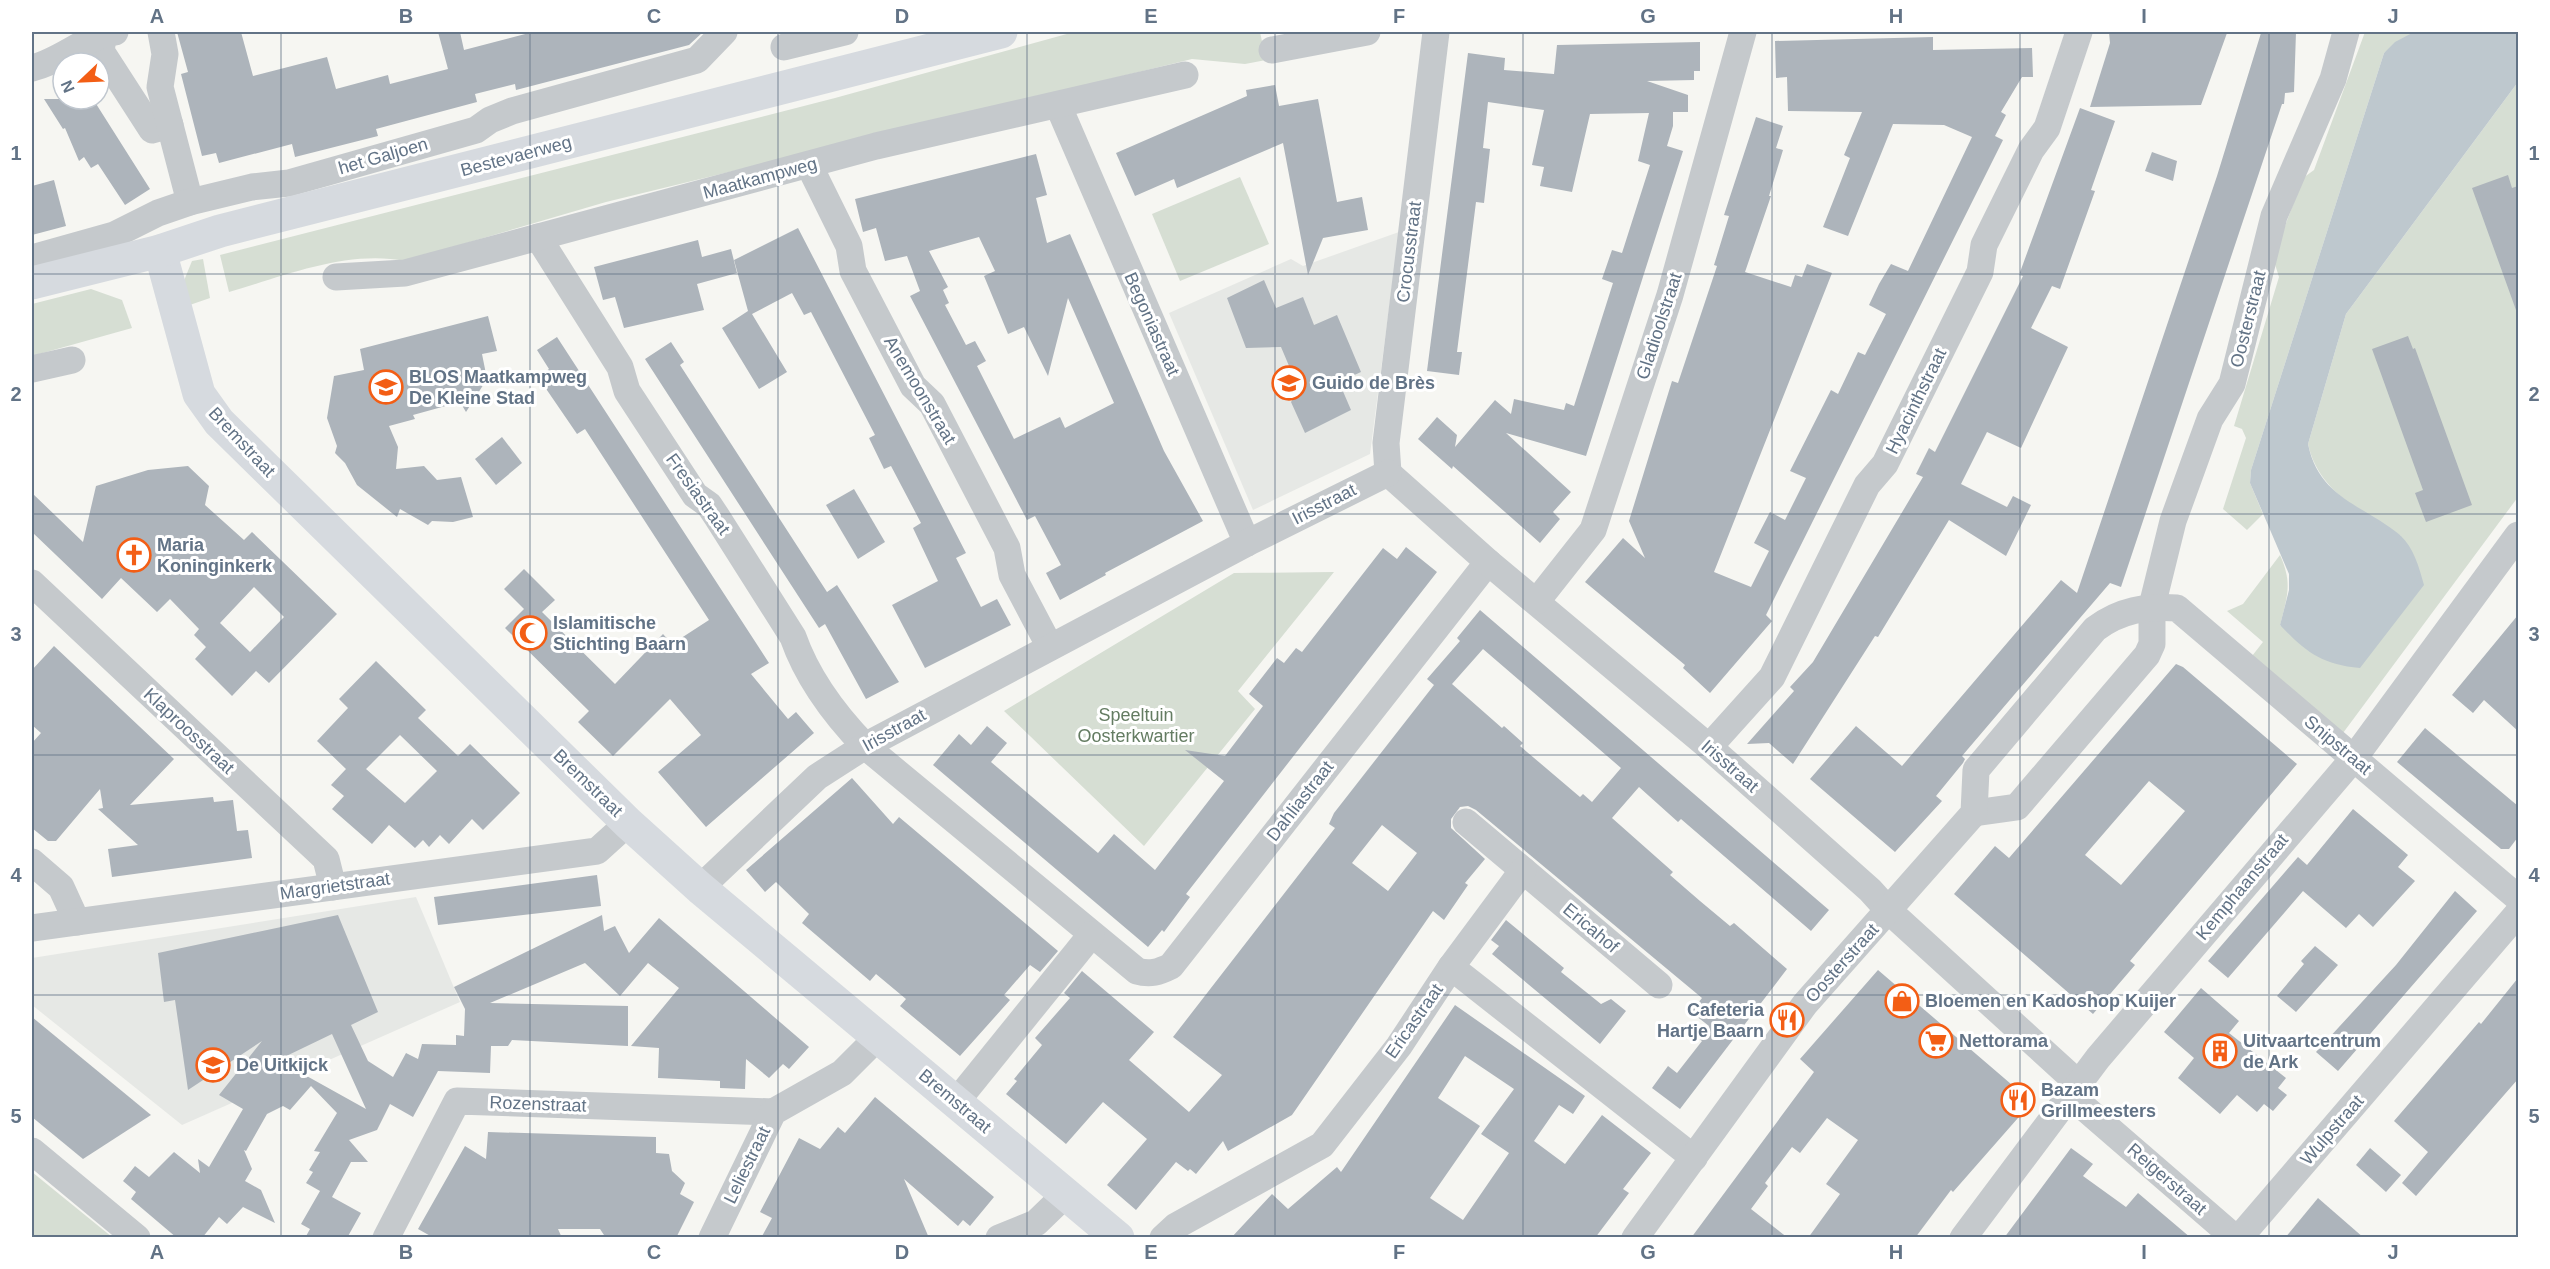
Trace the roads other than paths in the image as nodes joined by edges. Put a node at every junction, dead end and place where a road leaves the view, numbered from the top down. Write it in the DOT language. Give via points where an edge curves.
graph roads {
  1 [pos="108,32"];
  2 [pos="161,32"];
  3 [pos="723,32"];
  4 [pos="845,32"];
  5 [pos="1001,32"];
  6 [pos="1367,32"];
  7 [pos="1436,32"];
  8 [pos="1743,32"];
  9 [pos="2079,32"];
  10 [pos="2346,32"];
  11 [pos="782,39"];
  12 [pos="1272,50"];
  13 [pos="32,68"];
  14 [pos="1185,75"];
  15 [pos="794,84"];
  16 [pos="1058,105"];
  17 [pos="170,125"];
  18 [pos="809,165"];
  19 [pos="190,202"];
  20 [pos="538,237"];
  21 [pos="160,251"];
  22 [pos="32,258"];
  23 [pos="336,277"];
  24 [pos="32,283"];
  25 [pos="72,360"];
  26 [pos="32,369"];
  27 [pos="1388,473"];
  28 [pos="2518,535"];
  29 [pos="1247,543"];
  30 [pos="1488,562"];
  31 [pos="32,583"];
  32 [pos="1537,601"];
  33 [pos="2152,606"];
  34 [pos="1050,647"];
  35 [pos="864,746"];
  36 [pos="1709,747"];
  37 [pos="2354,758"];
  38 [pos="1974,813"];
  39 [pos="1466,822"];
  40 [pos="628,823"];
  41 [pos="32,862"];
  42 [pos="1523,870"];
  43 [pos="333,887"];
  44 [pos="700,888"];
  45 [pos="2518,898"];
  46 [pos="1889,911"];
  47 [pos="2518,913"];
  48 [pos="76,922"];
  49 [pos="32,928"];
  50 [pos="1091,935"];
  51 [pos="1451,967"];
  52 [pos="1659,985"];
  53 [pos="878,1037"];
  54 [pos="2076,1091"];
  55 [pos="956,1102"];
  56 [pos="773,1112"];
  57 [pos="32,1151"];
  58 [pos="1694,1158"];
  59 [pos="1066,1194"];
  60 [pos="137,1238"];
  61 [pos="386,1238"];
  62 [pos="712,1238"];
  63 [pos="999,1238"];
  64 [pos="1118,1238"];
  65 [pos="1163,1238"];
  66 [pos="1635,1238"];
  67 [pos="1963,1238"];
  68 [pos="2237,1238"];
  1 -- 13 [label="street" via="56,60"];
  1 -- 17 [label="street" via="101,51 152,130"];
  2 -- 17 [label="street" via="165,54 160,87"];
  3 -- 19 [label="street, het Galjoen" via="698,60 512,111 476,130 289,183 252,187"];
  4 -- 11 [label="street"];
  5 -- 15 [label="street, Bestevaerweg"];
  6 -- 12 [label="street"];
  7 -- 27 [label="street, Crocusstraat" via="1386,443"];
  8 -- 32 [label="street, Gladioolstraat" via="1670,295 1593,530"];
  9 -- 36 [label="street, Hyacinthstraat" via="2047,128 2031,150 1984,245 1980,272 1885,464 1867,485 1772,677"];
  10 -- 33 [label="street, Oosterstraat" via="2333,78 2274,216 2232,384 2202,440 2173,521"];
  11 -- 15 [label="street"];
  14 -- 16 [label="street, Maatkampweg"];
  15 -- 21 [label="street, Bestevaerweg" via="208,234"];
  16 -- 18 [label="street, Maatkampweg"];
  16 -- 29 [label="street, Begoniastraat"];
  17 -- 19 [label="street"];
  18 -- 20 [label="street, Maatkampweg"];
  18 -- 34 [label="street, Anemoonstraat" via="849,246 853,271 913,386 938,414 1007,548 1012,575"];
  19 -- 22 [label="street, het Galjoen" via="114,235"];
  20 -- 23 [label="street, Maatkampweg" via="405,273"];
  20 -- 35 [label="street, Fresiastraat" via="620,367 627,391 695,495 709,505 794,637 801,659 843,723"];
  21 -- 24 [label="street, Bestevaerweg"];
  21 -- 40 [label="street, Bremstraat" via="199,394 219,422"];
  25 -- 26 [label="street"];
  27 -- 29 [label="street, Irisstraat"];
  27 -- 30 [label="street, Irisstraat"];
  28 -- 37 [label="street, Kemphaanstraat"];
  29 -- 34 [label="street, Irisstraat"];
  30 -- 32 [label="street, Irisstraat"];
  30 -- 50 [label="street, Dahliastraat" via="1171,966 1147,974 1137,971"];
  31 -- 43 [label="street, Klaproosstraat" via="326,859"];
  32 -- 36 [label="street, Irisstraat"];
  33 -- 37 [label="street, Snipstraat" via="2177,608"];
  33 -- 38 [label="street" via="2112,616 2095,629 1976,770"];
  33 -- 38 [label="street, Oosterstraat" via="2152,644 2147,655 2017,807"];
  34 -- 35 [label="street, Irisstraat"];
  35 -- 44 [label="street, Irisstraat" via="817,777"];
  35 -- 50 [label="street, Dahliastraat"];
  36 -- 46 [label="street, Irisstraat"];
  37 -- 45 [label="street, Snipstraat"];
  37 -- 54 [label="street, Kemphaanstraat" via="2106,1049"];
  38 -- 46 [label="street, Oosterstraat"];
  39 -- 42 [label="street, Ericahof"];
  40 -- 43 [label="street, Margrietstraat" via="597,851"];
  40 -- 44 [label="street, Bremstraat"];
  41 -- 48 [label="street" via="61,887"];
  42 -- 51 [label="street"];
  42 -- 52 [label="street, Ericahof"];
  43 -- 48 [label="street, Margrietstraat"];
  44 -- 53 [label="street, Bremstraat"];
  46 -- 54 [label="street, Reigerstraat"];
  46 -- 58 [label="street, Oosterstraat" via="1805,1004"];
  47 -- 68 [label="street, Wulpstraat"];
  48 -- 49 [label="street, Margrietstraat"];
  50 -- 55 [label="street"];
  51 -- 58 [label="street, Ericastraat"];
  51 -- 65 [label="street, Ericastraat" via="1399,1046 1322,1145 1176,1226"];
  53 -- 55 [label="street, Bremstraat"];
  53 -- 56 [label="street, Leliestraat" via="842,1073"];
  54 -- 67 [label="street, Kemphaanstraat"];
  54 -- 68 [label="street, Reigerstraat"];
  55 -- 59 [label="street, Bremstraat"];
  56 -- 61 [label="street, Rozenstraat" via="457,1101"];
  56 -- 62 [label="street, Leliestraat"];
  57 -- 60 [label="street"];
  58 -- 66 [label="street, Oosterstraat"];
  59 -- 63 [label="street" via="1036,1223"];
  59 -- 64 [label="street, Bremstraat"];
}
